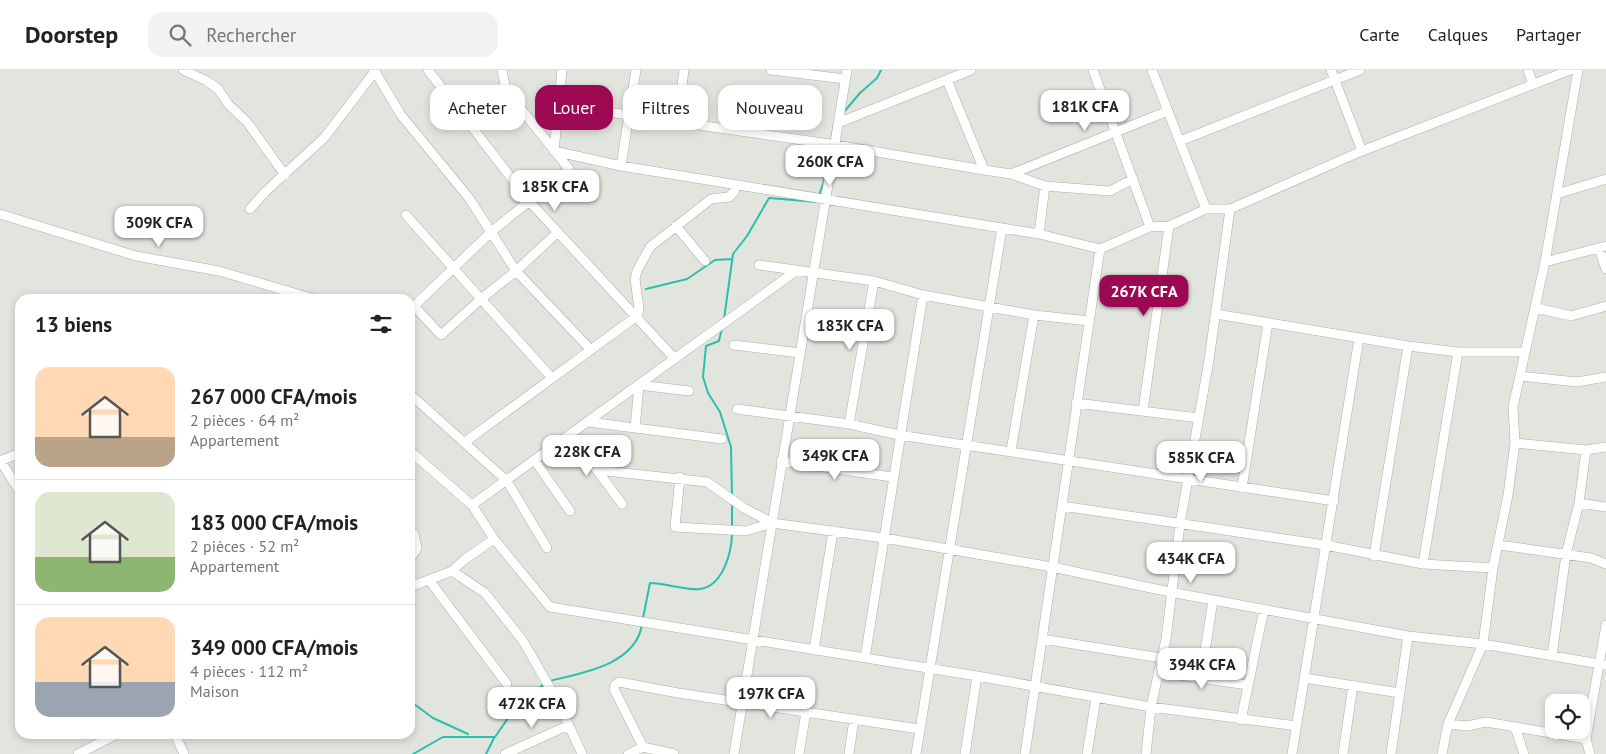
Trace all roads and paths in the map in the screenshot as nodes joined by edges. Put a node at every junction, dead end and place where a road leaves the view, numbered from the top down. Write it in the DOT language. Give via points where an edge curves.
graph roads {
  1 [pos="183,70"];
  2 [pos="373,70"];
  3 [pos="428,70"];
  4 [pos="502,70"];
  5 [pos="562,70"];
  6 [pos="636,70"];
  7 [pos="684,70"];
  8 [pos="771,70"];
  9 [pos="971,70"];
  10 [pos="1093,70"];
  11 [pos="1360,70"];
  12 [pos="1528,70"];
  13 [pos="1570,70"];
  14 [pos="1578,70"];
  15 [pos="1155,71"];
  16 [pos="961,72"];
  17 [pos="1332,74"];
  18 [pos="846,75"];
  19 [pos="947,80"];
  20 [pos="1532,84"];
  21 [pos="561,85"];
  22 [pos="634,85"];
  23 [pos="682,85"];
  24 [pos="1168,111"];
  25 [pos="838,123"];
  26 [pos="708,127"];
  27 [pos="556,130"];
  28 [pos="627,130"];
  29 [pos="1115,132"];
  30 [pos="1180,141"];
  31 [pos="835,145"];
  32 [pos="554,151"];
  33 [pos="1362,151"];
  34 [pos="621,166"];
  35 [pos="984,170"];
  36 [pos="1011,174"];
  37 [pos="286,175"];
  38 [pos="1133,179"];
  39 [pos="1606,179"];
  40 [pos="736,184"];
  41 [pos="1045,186"];
  42 [pos="1557,194"];
  43 [pos="827,199"];
  44 [pos="529,201"];
  45 [pos="250,209"];
  46 [pos="1206,209"];
  47 [pos="1230,209"];
  48 [pos="0,214"];
  49 [pos="406,215"];
  50 [pos="676,226"];
  51 [pos="1169,226"];
  52 [pos="1150,227"];
  53 [pos="1002,228"];
  54 [pos="491,232"];
  55 [pos="558,232"];
  56 [pos="1039,234"];
  57 [pos="1603,247"];
  58 [pos="1100,249"];
  59 [pos="705,261"];
  60 [pos="1545,262"];
  61 [pos="759,265"];
  62 [pos="454,269"];
  63 [pos="1606,269"];
  64 [pos="516,270"];
  65 [pos="796,271"];
  66 [pos="815,272"];
  67 [pos="874,281"];
  68 [pos="297,294"];
  69 [pos="923,294"];
  70 [pos="481,300"];
  71 [pos="415,305"];
  72 [pos="988,306"];
  73 [pos="1606,306"];
  74 [pos="415,307"];
  75 [pos="1536,308"];
  76 [pos="1216,314"];
  77 [pos="1034,315"];
  78 [pos="637,316"];
  79 [pos="1089,321"];
  80 [pos="1268,323"];
  81 [pos="1359,338"];
  82 [pos="734,345"];
  83 [pos="1408,346"];
  84 [pos="591,350"];
  85 [pos="1458,352"];
  86 [pos="1525,352"];
  87 [pos="800,353"];
  88 [pos="675,358"];
  89 [pos="1520,376"];
  90 [pos="1606,377"];
  91 [pos="552,378"];
  92 [pos="639,384"];
  93 [pos="689,391"];
  94 [pos="415,398"];
  95 [pos="1076,402"];
  96 [pos="737,409"];
  97 [pos="1142,411"];
  98 [pos="788,416"];
  99 [pos="1199,418"];
  100 [pos="588,422"];
  101 [pos="849,424"];
  102 [pos="635,428"];
  103 [pos="899,435"];
  104 [pos="568,437"];
  105 [pos="722,439"];
  106 [pos="465,442"];
  107 [pos="965,443"];
  108 [pos="1515,443"];
  109 [pos="1606,447"];
  110 [pos="1586,450"];
  111 [pos="1011,452"];
  112 [pos="15,455"];
  113 [pos="415,455"];
  114 [pos="1069,459"];
  115 [pos="0,460"];
  116 [pos="535,461"];
  117 [pos="782,461"];
  118 [pos="596,470"];
  119 [pos="680,477"];
  120 [pos="892,477"];
  121 [pos="1190,478"];
  122 [pos="507,481"];
  123 [pos="15,484"];
  124 [pos="1242,488"];
  125 [pos="1334,501"];
  126 [pos="1579,503"];
  127 [pos="622,504"];
  128 [pos="472,505"];
  129 [pos="1062,506"];
  130 [pos="1606,507"];
  131 [pos="570,511"];
  132 [pos="772,522"];
  133 [pos="1180,524"];
  134 [pos="833,531"];
  135 [pos="884,538"];
  136 [pos="415,539"];
  137 [pos="494,539"];
  138 [pos="1325,545"];
  139 [pos="1499,545"];
  140 [pos="547,548"];
  141 [pos="948,549"];
  142 [pos="415,551"];
  143 [pos="1566,554"];
  144 [pos="1374,556"];
  145 [pos="1423,564"];
  146 [pos="1606,564"];
  147 [pos="1052,567"];
  148 [pos="1493,568"];
  149 [pos="452,571"];
  150 [pos="429,580"];
  151 [pos="415,585"];
  152 [pos="1170,592"];
  153 [pos="1213,600"];
  154 [pos="1264,609"];
  155 [pos="1312,617"];
  156 [pos="1606,625"];
  157 [pos="1408,636"];
  158 [pos="1042,639"];
  159 [pos="752,640"];
  160 [pos="1483,644"];
  161 [pos="814,650"];
  162 [pos="1552,656"];
  163 [pos="865,658"];
  164 [pos="1160,658"];
  165 [pos="1602,664"];
  166 [pos="929,668"];
  167 [pos="1158,672"];
  168 [pos="977,676"];
  169 [pos="1201,678"];
  170 [pos="1304,678"];
  171 [pos="507,684"];
  172 [pos="1248,685"];
  173 [pos="1353,685"];
  174 [pos="1035,686"];
  175 [pos="1400,693"];
  176 [pos="1096,698"];
  177 [pos="742,703"];
  178 [pos="1152,707"];
  179 [pos="806,712"];
  180 [pos="854,719"];
  181 [pos="1241,720"];
  182 [pos="1590,720"];
  183 [pos="1448,724"];
  184 [pos="570,725"];
  185 [pos="1297,726"];
  186 [pos="1515,727"];
  187 [pos="919,729"];
  188 [pos="1545,732"];
  189 [pos="107,739"];
  190 [pos="177,739"];
  191 [pos="1586,739"];
  192 [pos="643,747"];
  193 [pos="658,753"];
  194 [pos="78,754"];
  195 [pos="184,754"];
  196 [pos="505,754"];
  197 [pos="582,754"];
  198 [pos="628,754"];
  199 [pos="674,754"];
  200 [pos="734,754"];
  201 [pos="798,754"];
  202 [pos="849,754"];
  203 [pos="916,754"];
  204 [pos="966,754"];
  205 [pos="1026,754"];
  206 [pos="1087,754"];
  207 [pos="1146,754"];
  208 [pos="1292,754"];
  209 [pos="1343,754"];
  210 [pos="1391,754"];
  211 [pos="1442,754"];
  212 [pos="1524,754"];
  213 [pos="1590,754"];
  1 -- 37 [label="street" via="218,89"];
  2 -- 37 [label="street" via="324,138"];
  2 -- 54 [label="street" via="401,115 469,198"];
  3 -- 44 [label="street"];
  4 -- 32 [label="street" via="506,90"];
  5 -- 21 [label="street"];
  6 -- 22 [label="street"];
  7 -- 23 [label="street"];
  8 -- 18 [label="street"];
  9 -- 16 [label="street"];
  10 -- 29 [label="street"];
  11 -- 17 [label="street"];
  12 -- 20 [label="street"];
  13 -- 20 [label="street"];
  14 -- 42 [label="street"];
  15 -- 24 [label="street"];
  16 -- 19 [label="street"];
  17 -- 30 [label="street"];
  17 -- 33 [label="street"];
  18 -- 25 [label="street"];
  19 -- 25 [label="street"];
  19 -- 35 [label="street"];
  20 -- 33 [label="street"];
  24 -- 29 [label="street"];
  24 -- 30 [label="street"];
  25 -- 31 [label="street"];
  26 -- 31 [label="street"];
  27 -- 32 [label="street"];
  28 -- 34 [label="street"];
  29 -- 36 [label="street"];
  29 -- 38 [label="street"];
  30 -- 46 [label="street"];
  31 -- 35 [label="street"];
  31 -- 43 [label="street"];
  32 -- 34 [label="street"];
  32 -- 44 [label="street" via="569,169"];
  33 -- 47 [label="street"];
  34 -- 40 [label="street"];
  35 -- 36 [label="street"];
  36 -- 41 [label="street"];
  37 -- 45 [label="street"];
  38 -- 41 [label="street" via="1110,190"];
  38 -- 52 [label="street"];
  39 -- 42 [label="street"];
  40 -- 43 [label="street"];
  40 -- 50 [label="street" via="729,197 711,199"];
  41 -- 56 [label="street"];
  42 -- 60 [label="street"];
  43 -- 53 [label="street"];
  43 -- 66 [label="street"];
  44 -- 54 [label="street"];
  44 -- 55 [label="street"];
  46 -- 47 [label="street"];
  46 -- 51 [label="street"];
  47 -- 76 [label="street"];
  48 -- 68 [label="street" via="136,256 219,271"];
  49 -- 62 [label="street"];
  50 -- 59 [label="street"];
  50 -- 78 [label="street" via="650,247 637,271 640,309"];
  51 -- 52 [label="street"];
  51 -- 97 [label="street"];
  52 -- 58 [label="street"];
  53 -- 56 [label="street"];
  53 -- 72 [label="street"];
  54 -- 62 [label="street"];
  54 -- 64 [label="street"];
  55 -- 64 [label="street"];
  55 -- 78 [label="street"];
  56 -- 58 [label="street"];
  57 -- 60 [label="street"];
  57 -- 63 [label="street"];
  58 -- 79 [label="street"];
  60 -- 75 [label="street"];
  61 -- 65 [label="street"];
  62 -- 70 [label="street"];
  62 -- 71 [label="street"];
  64 -- 70 [label="street"];
  64 -- 84 [label="street"];
  65 -- 66 [label="street"];
  65 -- 88 [label="street"];
  66 -- 67 [label="street"];
  66 -- 87 [label="street"];
  67 -- 69 [label="street"];
  67 -- 101 [label="street"];
  69 -- 72 [label="street"];
  69 -- 103 [label="street"];
  70 -- 74 [label="street" via="442,335"];
  70 -- 91 [label="street"];
  72 -- 77 [label="street"];
  72 -- 107 [label="street"];
  73 -- 75 [label="street" via="1571,316"];
  75 -- 86 [label="street"];
  76 -- 80 [label="street"];
  76 -- 99 [label="street"];
  77 -- 79 [label="street"];
  77 -- 111 [label="street"];
  78 -- 84 [label="street"];
  78 -- 88 [label="street"];
  79 -- 95 [label="street"];
  80 -- 81 [label="street"];
  80 -- 124 [label="street"];
  81 -- 83 [label="street"];
  81 -- 125 [label="street"];
  82 -- 87 [label="street"];
  83 -- 85 [label="street"];
  83 -- 144 [label="street"];
  84 -- 91 [label="street"];
  85 -- 86 [label="street"];
  85 -- 145 [label="street"];
  86 -- 89 [label="street"];
  87 -- 98 [label="street"];
  88 -- 92 [label="street"];
  89 -- 90 [label="street" via="1571,382"];
  89 -- 108 [label="street" via="1514,407"];
  91 -- 106 [label="street"];
  92 -- 93 [label="street"];
  92 -- 100 [label="street"];
  92 -- 102 [label="street"];
  94 -- 106 [label="street"];
  95 -- 97 [label="street"];
  95 -- 114 [label="street"];
  96 -- 98 [label="street"];
  97 -- 99 [label="street"];
  98 -- 101 [label="street"];
  98 -- 117 [label="street"];
  99 -- 121 [label="street"];
  100 -- 102 [label="street"];
  100 -- 104 [label="street"];
  101 -- 103 [label="street"];
  102 -- 105 [label="street"];
  103 -- 107 [label="street"];
  103 -- 120 [label="street"];
  104 -- 116 [label="street"];
  104 -- 118 [label="street"];
  106 -- 122 [label="street"];
  107 -- 111 [label="street"];
  107 -- 141 [label="street"];
  108 -- 110 [label="street"];
  108 -- 139 [label="street"];
  109 -- 110 [label="street"];
  110 -- 126 [label="street"];
  111 -- 114 [label="street"];
  112 -- 115 [label="street"];
  113 -- 128 [label="street"];
  114 -- 121 [label="street"];
  114 -- 129 [label="street"];
  115 -- 123 [label="street"];
  116 -- 122 [label="street"];
  116 -- 131 [label="street"];
  117 -- 120 [label="street"];
  117 -- 132 [label="street"];
  118 -- 119 [label="street"];
  118 -- 127 [label="street"];
  119 -- 132 [label="street" via="714,485 744,508"];
  119 -- 132 [label="street" via="675,527 746,531"];
  120 -- 135 [label="street"];
  121 -- 124 [label="street"];
  121 -- 133 [label="street"];
  122 -- 128 [label="street"];
  122 -- 140 [label="street"];
  124 -- 125 [label="street"];
  125 -- 138 [label="street"];
  126 -- 130 [label="street"];
  126 -- 143 [label="street"];
  128 -- 137 [label="street"];
  129 -- 133 [label="street"];
  129 -- 147 [label="street"];
  132 -- 134 [label="street"];
  132 -- 159 [label="street"];
  133 -- 138 [label="street"];
  133 -- 152 [label="street"];
  134 -- 135 [label="street"];
  134 -- 161 [label="street"];
  135 -- 141 [label="street"];
  135 -- 163 [label="street"];
  136 -- 142 [label="street"];
  137 -- 149 [label="street"];
  137 -- 159 [label="street" via="550,607"];
  138 -- 144 [label="street"];
  138 -- 155 [label="street"];
  139 -- 143 [label="street"];
  139 -- 148 [label="street"];
  141 -- 147 [label="street"];
  141 -- 166 [label="street"];
  143 -- 146 [label="street"];
  143 -- 162 [label="street"];
  144 -- 145 [label="street"];
  145 -- 148 [label="street"];
  147 -- 152 [label="street"];
  147 -- 158 [label="street"];
  148 -- 160 [label="street"];
  149 -- 150 [label="street"];
  149 -- 184 [label="street" via="484,593 523,641"];
  150 -- 151 [label="street"];
  150 -- 171 [label="street"];
  152 -- 153 [label="street"];
  152 -- 164 [label="street" via="1166,639"];
  153 -- 154 [label="street"];
  153 -- 169 [label="street"];
  154 -- 155 [label="street"];
  154 -- 172 [label="street"];
  155 -- 157 [label="street"];
  155 -- 170 [label="street"];
  156 -- 165 [label="street"];
  157 -- 160 [label="street"];
  157 -- 175 [label="street"];
  158 -- 164 [label="street"];
  158 -- 174 [label="street"];
  159 -- 161 [label="street"];
  159 -- 177 [label="street"];
  160 -- 162 [label="street"];
  160 -- 183 [label="street"];
  161 -- 163 [label="street"];
  162 -- 165 [label="street"];
  163 -- 166 [label="street"];
  164 -- 167 [label="street"];
  165 -- 182 [label="street"];
  166 -- 168 [label="street"];
  166 -- 187 [label="street"];
  167 -- 169 [label="street"];
  167 -- 178 [label="street"];
  168 -- 174 [label="street"];
  168 -- 204 [label="street"];
  169 -- 172 [label="street"];
  170 -- 173 [label="street"];
  170 -- 185 [label="street"];
  172 -- 181 [label="street"];
  173 -- 175 [label="street"];
  173 -- 209 [label="street"];
  174 -- 176 [label="street"];
  174 -- 205 [label="street"];
  175 -- 210 [label="street"];
  176 -- 178 [label="street"];
  176 -- 206 [label="street"];
  177 -- 179 [label="street"];
  177 -- 192 [label="street" via="619,682 614,689"];
  177 -- 200 [label="street"];
  178 -- 181 [label="street"];
  178 -- 207 [label="street"];
  179 -- 180 [label="street"];
  179 -- 201 [label="street"];
  180 -- 187 [label="street"];
  180 -- 202 [label="street"];
  181 -- 185 [label="street"];
  183 -- 186 [label="street" via="1467,726 1486,722"];
  183 -- 211 [label="street"];
  184 -- 196 [label="street"];
  184 -- 197 [label="street"];
  185 -- 208 [label="street"];
  186 -- 188 [label="street"];
  186 -- 212 [label="street"];
  187 -- 203 [label="street"];
  189 -- 194 [label="street"];
  190 -- 195 [label="street"];
  191 -- 213 [label="street"];
  192 -- 193 [label="street"];
  192 -- 198 [label="street"];
  193 -- 199 [label="street"];
}
